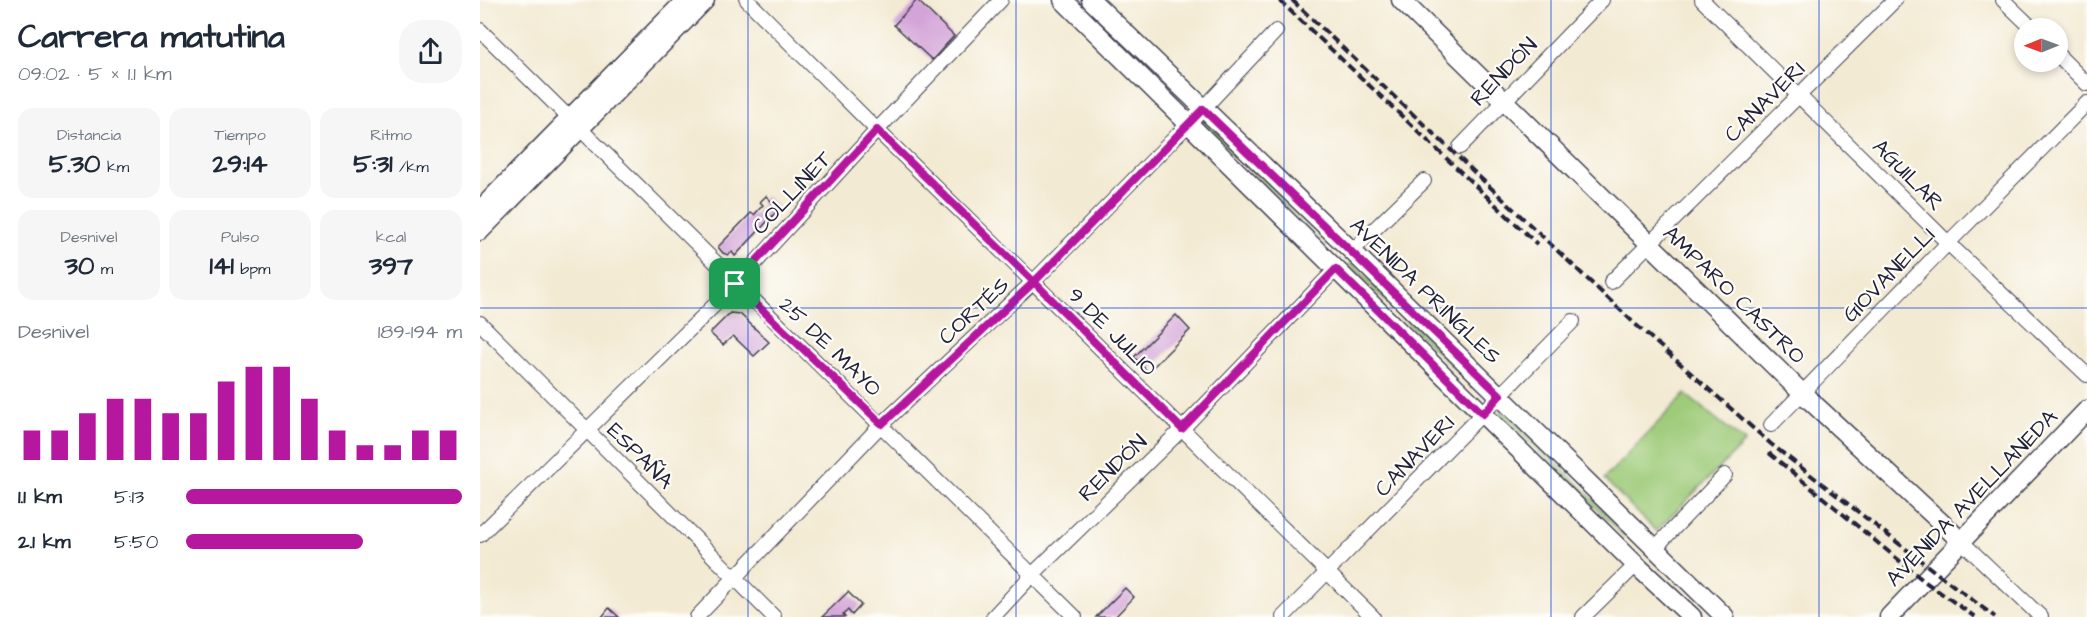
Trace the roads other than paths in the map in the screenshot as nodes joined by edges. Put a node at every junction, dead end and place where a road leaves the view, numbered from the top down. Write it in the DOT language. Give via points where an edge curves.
graph roads {
  1 [pos="686,0"];
  2 [pos="705,0"];
  3 [pos="747,0"];
  4 [pos="1001,0"];
  5 [pos="1063,0"];
  6 [pos="1091,0"];
  7 [pos="1401,0"];
  8 [pos="1602,0"];
  9 [pos="1702,0"];
  10 [pos="1895,0"];
  11 [pos="2003,0"];
  12 [pos="2022,18"];
  13 [pos="480,30"];
  14 [pos="1276,31"];
  15 [pos="2068,65"];
  16 [pos="2087,84"];
  17 [pos="1800,95"];
  18 [pos="1504,100"];
  19 [pos="2087,103"];
  20 [pos="1203,109"];
  21 [pos="576,123"];
  22 [pos="1189,123"];
  23 [pos="877,130"];
  24 [pos="1460,147"];
  25 [pos="1424,181"];
  26 [pos="480,210"];
  27 [pos="480,231"];
  28 [pos="1948,243"];
  29 [pos="1650,244"];
  30 [pos="1352,251"];
  31 [pos="1336,269"];
  32 [pos="1034,282"];
  33 [pos="1611,282"];
  34 [pos="735,284"];
  35 [pos="1573,321"];
  36 [pos="480,323"];
  37 [pos="2087,375"];
  38 [pos="1802,393"];
  39 [pos="1500,395"];
  40 [pos="2087,410"];
  41 [pos="1483,414"];
  42 [pos="882,424"];
  43 [pos="1772,425"];
  44 [pos="1182,429"];
  45 [pos="587,431"];
  46 [pos="1725,475"];
  47 [pos="480,535"];
  48 [pos="1962,542"];
  49 [pos="1655,548"];
  50 [pos="1636,565"];
  51 [pos="1328,573"];
  52 [pos="1032,575"];
  53 [pos="735,577"];
  54 [pos="697,617"];
  55 [pos="774,617"];
  56 [pos="993,617"];
  57 [pos="1075,617"];
  58 [pos="1283,617"];
  59 [pos="1373,617"];
  60 [pos="1583,617"];
  61 [pos="1692,617"];
  62 [pos="1725,617"];
  63 [pos="1889,617"];
  64 [pos="2041,617"];
  1 -- 21 [label="main road"];
  2 -- 21 [label="main road"];
  3 -- 23 [label="street, 9 DE JULIO"];
  4 -- 23 [label="street, COLLINET"];
  5 -- 22 [label="main road"];
  6 -- 20 [label="main road, AVENIDA PRINGLES"];
  7 -- 18 [label="main road, AMPARO CASTRO"];
  8 -- 18 [label="street, RENDÓN"];
  9 -- 17 [label="street, AGUILAR"];
  10 -- 17 [label="street, CANAVERI"];
  11 -- 12 [label="street"];
  13 -- 21 [label="street, 25 DE MAYO"];
  14 -- 20 [label="street, CORTÉS"];
  15 -- 16 [label="street"];
  17 -- 28 [label="street, AGUILAR"];
  17 -- 29 [label="street, CANAVERI"];
  18 -- 24 [label="street, RENDÓN"];
  18 -- 29 [label="main road, AMPARO CASTRO"];
  19 -- 28 [label="street, GIOVANELLI"];
  20 -- 22 [label="street, CORTÉS"];
  20 -- 30 [label="main road, AVENIDA PRINGLES"];
  21 -- 26 [label="main road"];
  21 -- 27 [label="main road"];
  21 -- 34 [label="street, 25 DE MAYO"];
  22 -- 31 [label="main road"];
  22 -- 32 [label="street, CORTÉS"];
  23 -- 32 [label="street, 9 DE JULIO"];
  23 -- 34 [label="street, COLLINET"];
  25 -- 30 [label="street"];
  28 -- 37 [label="street, AGUILAR"];
  28 -- 38 [label="street, GIOVANELLI"];
  29 -- 33 [label="street, CANAVERI"];
  29 -- 38 [label="main road, AMPARO CASTRO"];
  30 -- 39 [label="main road, AVENIDA PRINGLES"];
  31 -- 41 [label="main road"];
  31 -- 44 [label="street, RENDÓN"];
  32 -- 42 [label="street, CORTÉS"];
  32 -- 44 [label="street, 9 DE JULIO"];
  34 -- 42 [label="street, 25 DE MAYO"];
  34 -- 45 [label="street, COLLINET"];
  35 -- 39 [label="street, CANAVERI"];
  36 -- 45 [label="street, ESPAÑA"];
  38 -- 43 [label="street, GIOVANELLI"];
  38 -- 48 [label="main road, AMPARO CASTRO"];
  39 -- 41 [label="street, CANAVERI"];
  39 -- 49 [label="main road, AVENIDA PRINGLES"];
  40 -- 48 [label="main road, AVENIDA AVELLANEDA"];
  41 -- 50 [label="main road"];
  41 -- 51 [label="street, CANAVERI"];
  42 -- 52 [label="street, 25 DE MAYO"];
  42 -- 53 [label="street, CORTÉS"];
  44 -- 51 [label="street, 9 DE JULIO"];
  44 -- 52 [label="street, RENDÓN"];
  45 -- 47 [label="street, COLLINET"];
  45 -- 53 [label="street, ESPAÑA"];
  46 -- 49 [label="street"];
  48 -- 63 [label="main road, AVENIDA AVELLANEDA"];
  48 -- 64 [label="street, AMPARO CASTRO"];
  49 -- 62 [label="main road, AVENIDA PRINGLES"];
  50 -- 60 [label="street"];
  50 -- 61 [label="main road"];
  51 -- 58 [label="street, CANAVERI"];
  51 -- 59 [label="street, 9 DE JULIO"];
  52 -- 56 [label="street, RENDÓN"];
  52 -- 57 [label="street, 25 DE MAYO"];
  53 -- 54 [label="street, CORTÉS"];
  53 -- 55 [label="street, ESPAÑA"];
}
